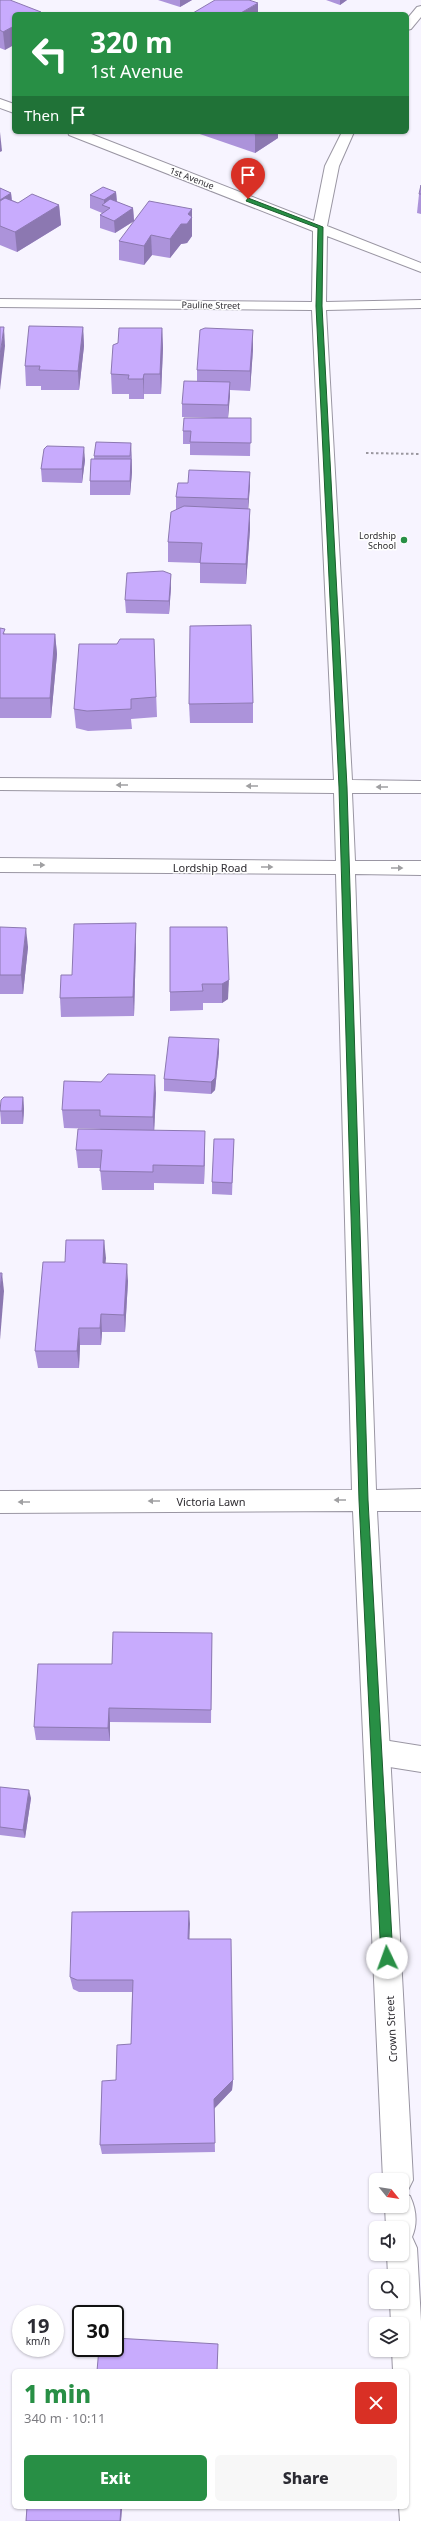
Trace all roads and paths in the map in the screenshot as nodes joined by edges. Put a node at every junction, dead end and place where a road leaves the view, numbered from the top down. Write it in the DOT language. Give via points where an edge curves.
graph roads {
  1 [pos="421,10"];
  2 [pos="409,24"];
  3 [pos="0,103"];
  4 [pos="12,108"];
  5 [pos="79,134"];
  6 [pos="347,134"];
  7 [pos="320,227"];
  8 [pos="421,268"];
  9 [pos="0,303"];
  10 [pos="421,304"];
  11 [pos="319,306"];
  12 [pos="326,453"];
  13 [pos="421,454"];
  14 [pos="0,784"];
  15 [pos="343,787"];
  16 [pos="421,787"];
  17 [pos="0,865"];
  18 [pos="346,868"];
  19 [pos="421,868"];
  20 [pos="364,1500"];
  21 [pos="421,1500"];
  22 [pos="0,1502"];
  23 [pos="377,1752"];
  24 [pos="421,1759"];
  25 [pos="398,2173"];
  26 [pos="403,2261"];
  27 [pos="408,2369"];
  28 [pos="409,2384"];
  29 [pos="416,2521"];
  1 -- 2 [label="street"];
  3 -- 4 [label="street"];
  5 -- 7 [label="street, 1st Avenue"];
  6 -- 7 [label="street, Crown Street" via="332,166"];
  7 -- 8 [label="street, 1st Avenue"];
  7 -- 11 [label="street, Crown Street"];
  9 -- 11 [label="street, Pauline Street"];
  10 -- 11 [label="street, Pauline Street"];
  11 -- 12 [label="street, Crown Street"];
  12 -- 13 [label="path"];
  12 -- 15 [label="street, Crown Street"];
  15 -- 14 [label="street, one-way"];
  16 -- 15 [label="street, one-way"];
  15 -- 18 [label="street, Crown Street"];
  17 -- 18 [label="street, Lordship Road, one-way"];
  18 -- 19 [label="street, Lordship Road, one-way"];
  18 -- 20 [label="street, Crown Street"];
  20 -- 21 [label="street, Victoria Lawn"];
  20 -- 22 [label="street, Victoria Lawn, one-way"];
  20 -- 23 [label="street, Crown Street"];
  23 -- 24 [label="street"];
  23 -- 25 [label="street, Crown Street"];
  26 -- 27 [label="street"];
  28 -- 29 [label="street"];
}
